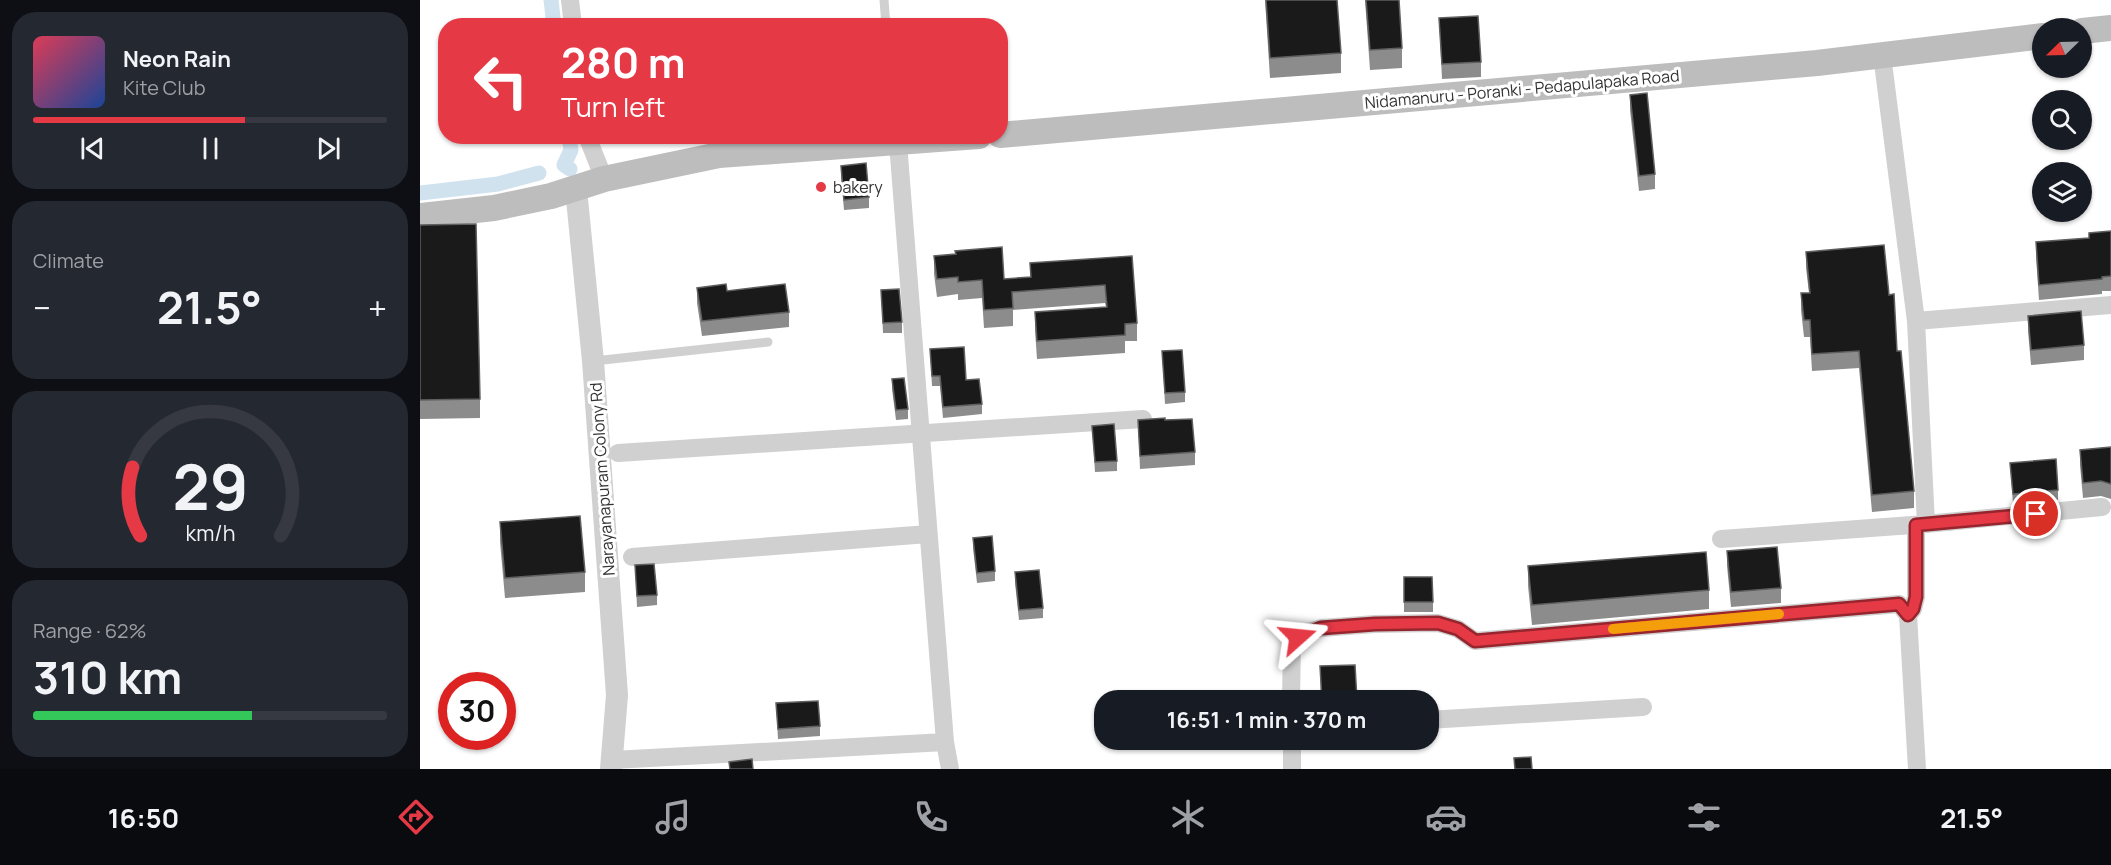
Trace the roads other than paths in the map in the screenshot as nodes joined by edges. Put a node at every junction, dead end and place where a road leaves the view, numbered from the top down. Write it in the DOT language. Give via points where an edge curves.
graph roads {
  1 [pos="570,0"];
  2 [pos="884,0"];
  3 [pos="572,18"];
  4 [pos="885,18"];
  5 [pos="2111,28"];
  6 [pos="2092,30"];
  7 [pos="2032,37"];
  8 [pos="1882,55"];
  9 [pos="1008,134"];
  10 [pos="590,144"];
  11 [pos="850,144"];
  12 [pos="898,144"];
  13 [pos="604,179"];
  14 [pos="576,189"];
  15 [pos="420,216"];
  16 [pos="2111,305"];
  17 [pos="1916,321"];
  18 [pos="768,342"];
  19 [pos="593,361"];
  20 [pos="1143,418"];
  21 [pos="920,432"];
  22 [pos="618,453"];
  23 [pos="2102,507"];
  24 [pos="1921,524"];
  25 [pos="928,534"];
  26 [pos="1721,539"];
  27 [pos="632,557"];
  28 [pos="1908,615"];
  29 [pos="1291,690"];
  30 [pos="1643,707"];
  31 [pos="1439,719"];
  32 [pos="945,742"];
  33 [pos="1292,750"];
  34 [pos="612,765"];
  35 [pos="950,769"];
  36 [pos="1292,769"];
  37 [pos="1917,769"];
  1 -- 3 [label="street"];
  2 -- 4 [label="lane"];
  5 -- 6 [label="main road"];
  7 -- 8 [label="main road, Nidamanuru - Poranki - Pedapulapaka Road"];
  8 -- 9 [label="main road, Nidamanuru - Poranki - Pedapulapaka Road"];
  8 -- 17 [label="street"];
  10 -- 13 [label="street"];
  11 -- 13 [label="main road" via="719,155"];
  12 -- 21 [label="street"];
  13 -- 14 [label="main road"];
  14 -- 15 [label="main road" via="494,208"];
  14 -- 19 [label="street, Narayanapuram Colony Rd"];
  16 -- 17 [label="street"];
  17 -- 24 [label="street"];
  18 -- 19 [label="lane"];
  19 -- 34 [label="street, Narayanapuram Colony Rd" via="617,695"];
  20 -- 21 [label="street"];
  21 -- 22 [label="street"];
  21 -- 25 [label="street"];
  23 -- 24 [label="street"];
  24 -- 26 [label="street"];
  24 -- 28 [label="street" via="1916,597"];
  25 -- 27 [label="street"];
  25 -- 32 [label="street"];
  28 -- 29 [label="street" via="1899,604 1475,641 1458,629 1438,623 1321,628 1292,642"];
  28 -- 37 [label="street"];
  30 -- 31 [label="street"];
  32 -- 34 [label="street"];
  32 -- 35 [label="street"];
  33 -- 36 [label="street"];
}
